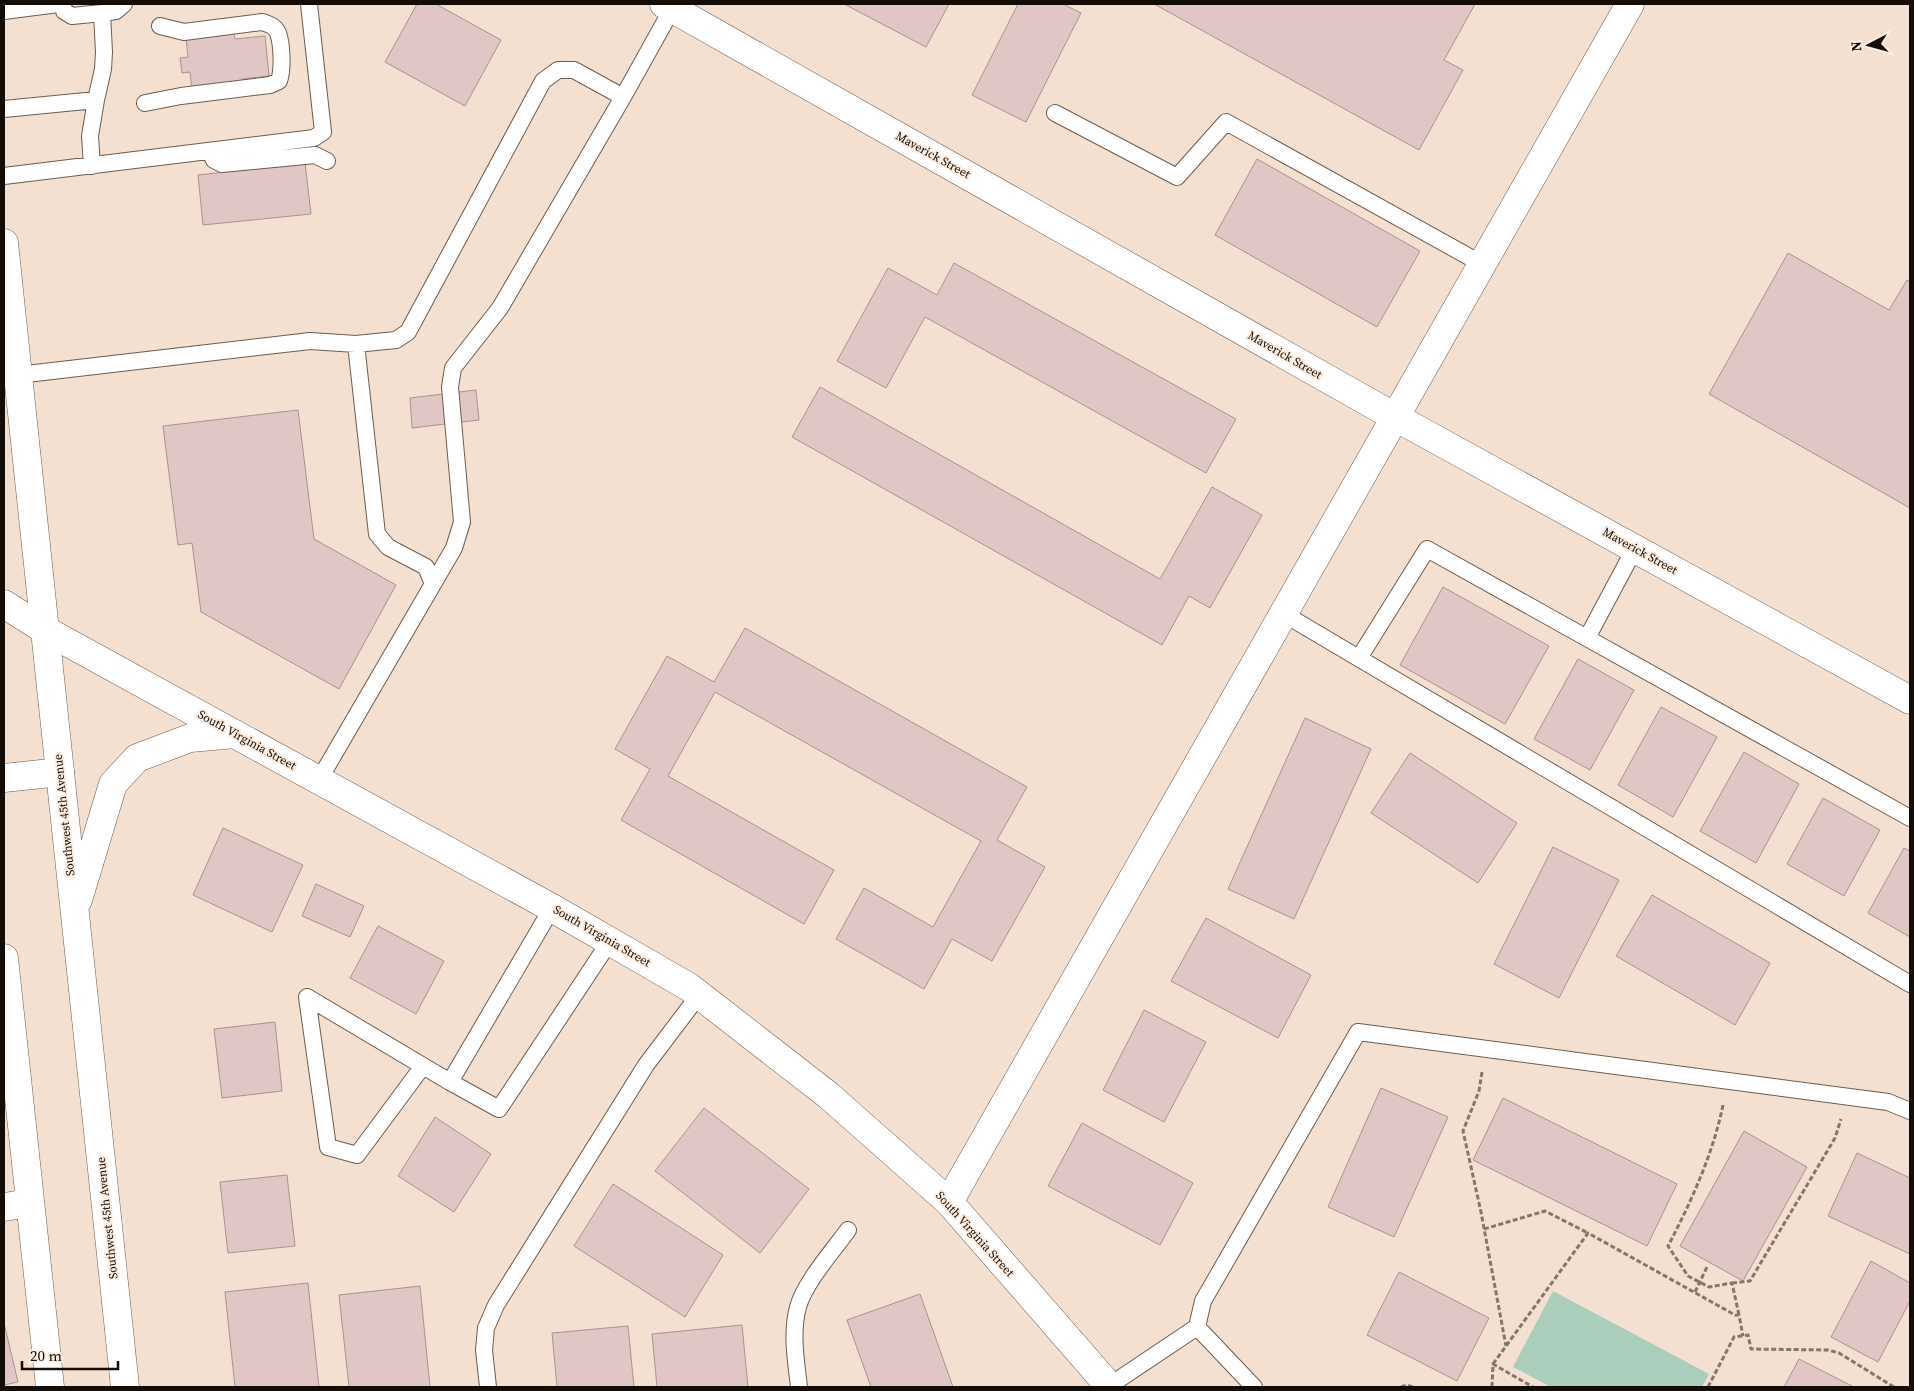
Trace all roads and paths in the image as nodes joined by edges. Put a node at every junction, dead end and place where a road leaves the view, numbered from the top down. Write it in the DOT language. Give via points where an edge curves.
graph roads {
  1 [pos="58,4"];
  2 [pos="63,4"];
  3 [pos="124,4"];
  4 [pos="308,4"];
  5 [pos="1630,4"];
  6 [pos="668,6"];
  7 [pos="4,11"];
  8 [pos="102,13"];
  9 [pos="160,26"];
  10 [pos="623,97"];
  11 [pos="96,100"];
  12 [pos="145,103"];
  13 [pos="4,108"];
  14 [pos="1055,113"];
  15 [pos="210,151"];
  16 [pos="327,161"];
  17 [pos="92,166"];
  18 [pos="4,176"];
  19 [pos="4,243"];
  20 [pos="1482,264"];
  21 [pos="8,327"];
  22 [pos="356,344"];
  23 [pos="18,376"];
  24 [pos="1395,417"];
  25 [pos="4,426"];
  26 [pos="1635,548"];
  27 [pos="433,584"];
  28 [pos="4,604"];
  29 [pos="1284,614"];
  30 [pos="45,630"];
  31 [pos="1587,638"];
  32 [pos="1359,658"];
  33 [pos="1910,700"];
  34 [pos="235,734"];
  35 [pos="60,772"];
  36 [pos="4,778"];
  37 [pos="319,780"];
  38 [pos="1910,818"];
  39 [pos="552,908"];
  40 [pos="74,911"];
  41 [pos="610,941"];
  42 [pos="4,965"];
  43 [pos="1910,984"];
  44 [pos="699,995"];
  45 [pos="1487,1049"];
  46 [pos="423,1066"];
  47 [pos="1728,1081"];
  48 [pos="450,1082"];
  49 [pos="1848,1097"];
  50 [pos="1910,1111"];
  51 [pos="949,1202"];
  52 [pos="17,1205"];
  53 [pos="1484,1229"];
  54 [pos="848,1230"];
  55 [pos="1588,1233"];
  56 [pos="1707,1267"];
  57 [pos="1699,1282"];
  58 [pos="1732,1283"];
  59 [pos="1695,1292"];
  60 [pos="1739,1315"];
  61 [pos="1197,1327"];
  62 [pos="1743,1336"];
  63 [pos="1506,1346"];
  64 [pos="1493,1364"];
  65 [pos="50,1387"];
  66 [pos="125,1387"];
  67 [pos="488,1387"];
  68 [pos="799,1387"];
  69 [pos="1109,1387"];
  70 [pos="1254,1387"];
  71 [pos="1401,1387"];
  72 [pos="1413,1387"];
  73 [pos="1492,1387"];
  74 [pos="1533,1387"];
  75 [pos="1708,1387"];
  76 [pos="1894,1387"];
  1 -- 7 [label="lane"];
  2 -- 8 [label="lane" via="64,11 72,16"];
  3 -- 8 [label="lane" via="116,11"];
  4 -- 15 [label="lane" via="323,132 314,138"];
  5 -- 20 [label="street"];
  6 -- 10 [label="lane"];
  6 -- 24 [label="street, Maverick Street"];
  8 -- 11 [label="lane" via="103,69"];
  9 -- 12 [label="lane" via="184,32 262,22 271,24 278,32 282,72 279,81 270,85"];
  10 -- 22 [label="lane" via="574,70 558,70 543,80 408,332 396,340"];
  10 -- 27 [label="lane" via="500,308 454,368 450,387 462,522 454,548"];
  11 -- 13 [label="lane"];
  11 -- 17 [label="lane" via="90,136"];
  14 -- 20 [label="lane" via="1177,177 1226,122"];
  15 -- 16 [label="lane" via="214,160 222,164 315,154"];
  15 -- 17 [label="lane"];
  17 -- 18 [label="lane"];
  19 -- 21 [label="street, Southwest 45th Avenue"];
  20 -- 24 [label="street"];
  21 -- 23 [label="street, Southwest 45th Avenue"];
  22 -- 23 [label="lane" via="310,341"];
  22 -- 27 [label="lane" via="377,534 388,547 426,567"];
  23 -- 25 [label="street"];
  23 -- 30 [label="street, Southwest 45th Avenue"];
  24 -- 26 [label="street, Maverick Street"];
  24 -- 29 [label="street"];
  26 -- 31 [label="lane"];
  26 -- 33 [label="street, Maverick Street"];
  27 -- 37 [label="lane"];
  28 -- 30 [label="street, South Virginia Street"];
  29 -- 32 [label="lane"];
  29 -- 51 [label="street"];
  30 -- 34 [label="street, South Virginia Street"];
  30 -- 35 [label="street, Southwest 45th Avenue"];
  31 -- 32 [label="lane" via="1427,549"];
  31 -- 38 [label="lane"];
  32 -- 43 [label="lane"];
  34 -- 37 [label="street, South Virginia Street"];
  34 -- 40 [label="street" via="190,738 137,758 113,784"];
  35 -- 36 [label="street"];
  35 -- 40 [label="street, Southwest 45th Avenue"];
  37 -- 39 [label="street, South Virginia Street"];
  39 -- 41 [label="street, South Virginia Street"];
  39 -- 48 [label="lane"];
  40 -- 66 [label="street, Southwest 45th Avenue"];
  41 -- 44 [label="street, South Virginia Street"];
  41 -- 48 [label="lane" via="499,1109"];
  42 -- 52 [label="street"];
  44 -- 51 [label="street, South Virginia Street" via="828,1094"];
  44 -- 67 [label="lane" via="646,1065 496,1305 486,1328 484,1350"];
  45 -- 47 [label="lane"];
  45 -- 53 [label="path" via="1479,1091 1463,1131"];
  45 -- 61 [label="lane" via="1358,1032 1203,1301"];
  46 -- 46 [label="lane" via="332,1012 307,997 328,1147 357,1155"];
  46 -- 48 [label="lane"];
  47 -- 49 [label="lane"];
  47 -- 57 [label="path" via="1719,1124 1687,1209 1668,1246 1688,1276"];
  49 -- 50 [label="lane" via="1888,1102"];
  49 -- 58 [label="path" via="1835,1138 1750,1281"];
  51 -- 69 [label="street, South Virginia Street"];
  52 -- 65 [label="street"];
  53 -- 55 [label="path" via="1545,1211"];
  53 -- 63 [label="path"];
  54 -- 68 [label="lane" via="807,1287 798,1307 794,1344"];
  55 -- 59 [label="path"];
  55 -- 63 [label="path"];
  56 -- 57 [label="path"];
  57 -- 58 [label="path" via="1709,1287"];
  57 -- 59 [label="path"];
  58 -- 60 [label="path"];
  59 -- 60 [label="path"];
  60 -- 62 [label="path"];
  61 -- 69 [label="lane"];
  61 -- 70 [label="lane"];
  62 -- 75 [label="path" via="1734,1337"];
  62 -- 76 [label="path" via="1748,1335 1751,1349 1828,1350 1838,1353"];
  63 -- 64 [label="path"];
  64 -- 73 [label="path"];
  64 -- 74 [label="path"];
  71 -- 72 [label="path"];
}
